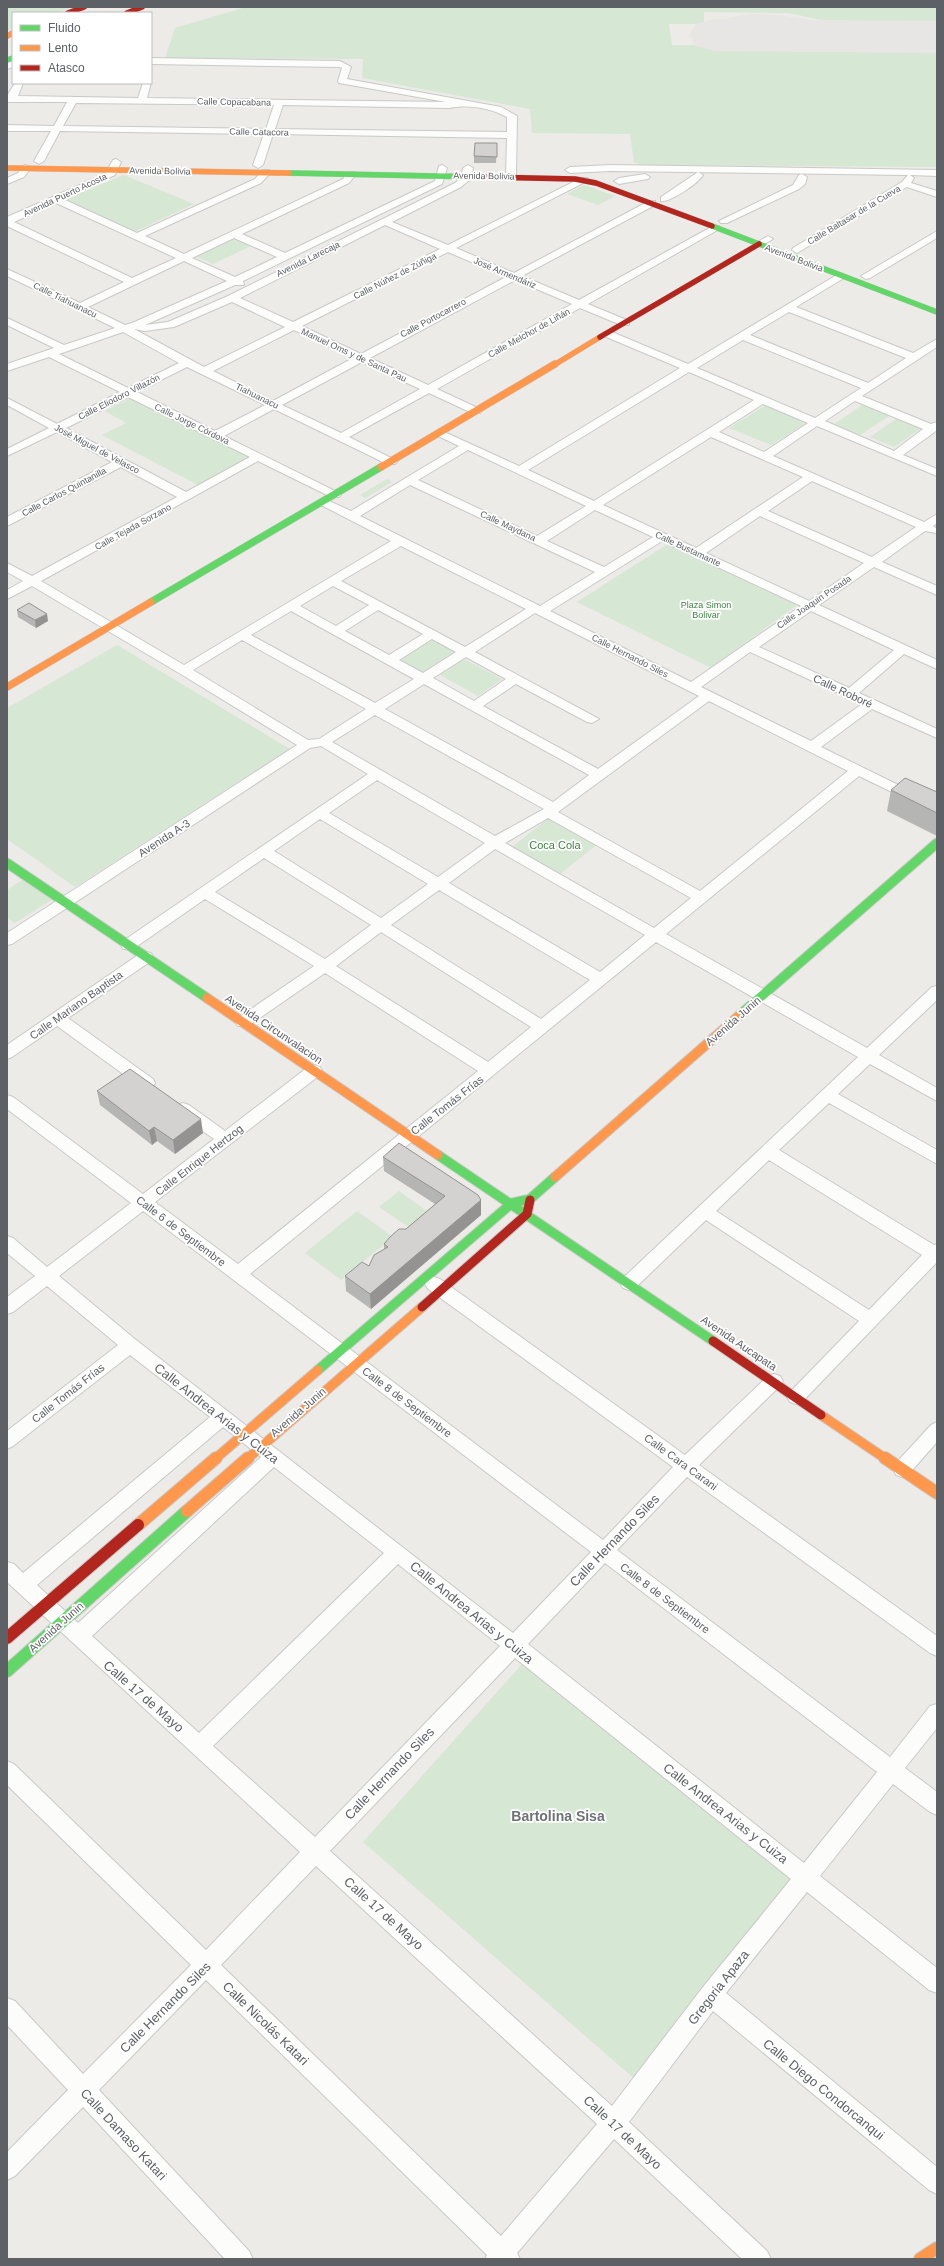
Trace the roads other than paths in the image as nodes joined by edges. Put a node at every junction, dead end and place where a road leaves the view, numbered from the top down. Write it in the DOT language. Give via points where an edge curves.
graph roads {
  1 [pos="84,7"];
  2 [pos="142,7"];
  3 [pos="71,12"];
  4 [pos="130,12"];
  5 [pos="152,63"];
  6 [pos="18,84"];
  7 [pos="147,84"];
  8 [pos="340,93"];
  9 [pos="9,99"];
  10 [pos="72,100"];
  11 [pos="142,101"];
  12 [pos="460,102"];
  13 [pos="279,103"];
  14 [pos="7,128"];
  15 [pos="58,129"];
  16 [pos="269,132"];
  17 [pos="512,134"];
  18 [pos="7,161"];
  19 [pos="39,162"];
  20 [pos="258,165"];
  21 [pos="115,166"];
  22 [pos="7,168"];
  23 [pos="26,168"];
  24 [pos="570,170"];
  25 [pos="266,172"];
  26 [pos="468,172"];
  27 [pos="511,172"];
  28 [pos="937,173"];
  29 [pos="351,174"];
  30 [pos="441,175"];
  31 [pos="698,175"];
  32 [pos="802,177"];
  33 [pos="937,179"];
  34 [pos="584,180"];
  35 [pos="7,181"];
  36 [pos="908,181"];
  37 [pos="619,182"];
  38 [pos="458,186"];
  39 [pos="937,194"];
  40 [pos="664,199"];
  41 [pos="56,200"];
  42 [pos="652,203"];
  43 [pos="7,222"];
  44 [pos="385,222"];
  45 [pos="720,225"];
  46 [pos="234,234"];
  47 [pos="937,234"];
  48 [pos="138,236"];
  49 [pos="768,239"];
  50 [pos="759,244"];
  51 [pos="448,249"];
  52 [pos="797,250"];
  53 [pos="284,256"];
  54 [pos="184,258"];
  55 [pos="7,272"];
  56 [pos="512,276"];
  57 [pos="840,276"];
  58 [pos="866,276"];
  59 [pos="235,281"];
  60 [pos="132,282"];
  61 [pos="251,287"];
  62 [pos="232,298"];
  63 [pos="937,303"];
  64 [pos="580,304"];
  65 [pos="80,307"];
  66 [pos="789,308"];
  67 [pos="937,312"];
  68 [pos="7,321"];
  69 [pos="625,323"];
  70 [pos="129,327"];
  71 [pos="294,327"];
  72 [pos="608,334"];
  73 [pos="743,336"];
  74 [pos="937,342"];
  75 [pos="61,348"];
  76 [pos="49,353"];
  77 [pos="360,357"];
  78 [pos="914,357"];
  79 [pos="187,363"];
  80 [pos="7,368"];
  81 [pos="690,368"];
  82 [pos="205,372"];
  83 [pos="869,387"];
  84 [pos="428,389"];
  85 [pos="128,392"];
  86 [pos="854,397"];
  87 [pos="763,399"];
  88 [pos="7,401"];
  89 [pos="273,404"];
  90 [pos="476,411"];
  91 [pos="816,422"];
  92 [pos="934,427"];
  93 [pos="57,428"];
  94 [pos="710,432"];
  95 [pos="440,433"];
  96 [pos="215,436"];
  97 [pos="342,437"];
  98 [pos="467,446"];
  99 [pos="7,453"];
  100 [pos="895,455"];
  101 [pos="764,456"];
  102 [pos="258,457"];
  103 [pos="121,462"];
  104 [pos="391,462"];
  105 [pos="520,470"];
  106 [pos="937,472"];
  107 [pos="811,477"];
  108 [pos="411,480"];
  109 [pos="335,495"];
  110 [pos="186,497"];
  111 [pos="323,502"];
  112 [pos="594,505"];
  113 [pos="759,511"];
  114 [pos="351,516"];
  115 [pos="937,518"];
  116 [pos="7,522"];
  117 [pos="925,527"];
  118 [pos="937,532"];
  119 [pos="661,536"];
  120 [pos="400,540"];
  121 [pos="538,541"];
  122 [pos="697,553"];
  123 [pos="876,562"];
  124 [pos="7,567"];
  125 [pos="604,572"];
  126 [pos="332,581"];
  127 [pos="32,582"];
  128 [pos="937,591"];
  129 [pos="7,595"];
  130 [pos="809,605"];
  131 [pos="291,606"];
  132 [pos="378,606"];
  133 [pos="538,610"];
  134 [pos="110,628"];
  135 [pos="336,631"];
  136 [pos="432,634"];
  137 [pos="242,636"];
  138 [pos="749,647"];
  139 [pos="903,649"];
  140 [pos="466,652"];
  141 [pos="390,660"];
  142 [pos="937,665"];
  143 [pos="184,670"];
  144 [pos="516,678"];
  145 [pos="423,679"];
  146 [pos="7,687"];
  147 [pos="692,687"];
  148 [pos="850,694"];
  149 [pos="709,695"];
  150 [pos="871,704"];
  151 [pos="475,706"];
  152 [pos="376,710"];
  153 [pos="592,719"];
  154 [pos="937,734"];
  155 [pos="323,742"];
  156 [pos="306,744"];
  157 [pos="812,747"];
  158 [pos="858,770"];
  159 [pos="378,774"];
  160 [pos="600,776"];
  161 [pos="936,807"];
  162 [pos="550,810"];
  163 [pos="321,814"];
  164 [pos="494,843"];
  165 [pos="937,843"];
  166 [pos="265,852"];
  167 [pos="7,863"];
  168 [pos="438,884"];
  169 [pos="205,893"];
  170 [pos="701,898"];
  171 [pos="65,902"];
  172 [pos="382,925"];
  173 [pos="11,933"];
  174 [pos="655,936"];
  175 [pos="128,945"];
  176 [pos="146,957"];
  177 [pos="325,966"];
  178 [pos="600,979"];
  179 [pos="937,991"];
  180 [pos="762,996"];
  181 [pos="57,1018"];
  182 [pos="243,1022"];
  183 [pos="542,1027"];
  184 [pos="7,1053"];
  185 [pos="868,1055"];
  186 [pos="314,1071"];
  187 [pos="490,1071"];
  188 [pos="161,1092"];
  189 [pos="827,1095"];
  190 [pos="937,1095"];
  191 [pos="7,1101"];
  192 [pos="174,1102"];
  193 [pos="409,1134"];
  194 [pos="225,1139"];
  195 [pos="768,1151"];
  196 [pos="937,1158"];
  197 [pos="530,1199"];
  198 [pos="143,1203"];
  199 [pos="512,1203"];
  200 [pos="704,1211"];
  201 [pos="527,1214"];
  202 [pos="7,1243"];
  203 [pos="936,1252"];
  204 [pos="238,1274"];
  205 [pos="48,1275"];
  206 [pos="425,1278"];
  207 [pos="629,1283"];
  208 [pos="442,1290"];
  209 [pos="7,1307"];
  210 [pos="871,1320"];
  211 [pos="130,1345"];
  212 [pos="340,1350"];
  213 [pos="355,1362"];
  214 [pos="774,1381"];
  215 [pos="796,1397"];
  216 [pos="222,1417"];
  217 [pos="937,1430"];
  218 [pos="242,1433"];
  219 [pos="7,1441"];
  220 [pos="266,1451"];
  221 [pos="686,1466"];
  222 [pos="902,1469"];
  223 [pos="937,1493"];
  224 [pos="603,1551"];
  225 [pos="397,1552"];
  226 [pos="7,1570"];
  227 [pos="23,1585"];
  228 [pos="44,1605"];
  229 [pos="63,1620"];
  230 [pos="78,1636"];
  231 [pos="7,1638"];
  232 [pos="512,1645"];
  233 [pos="937,1647"];
  234 [pos="7,1671"];
  235 [pos="937,1713"];
  236 [pos="200,1745"];
  237 [pos="891,1770"];
  238 [pos="7,1771"];
  239 [pos="937,1805"];
  240 [pos="315,1850"];
  241 [pos="807,1877"];
  242 [pos="206,1965"];
  243 [pos="937,1982"];
  244 [pos="711,1995"];
  245 [pos="7,2009"];
  246 [pos="83,2090"];
  247 [pos="614,2122"];
  248 [pos="7,2168"];
  249 [pos="937,2182"];
  250 [pos="937,2248"];
  251 [pos="502,2257"];
  252 [pos="241,2259"];
  253 [pos="759,2259"];
  254 [pos="920,2259"];
  1 -- 3 [label="street"];
  2 -- 4 [label="street"];
  5 -- 8 [label="street" via="340,64 347,67"];
  6 -- 9 [label="street"];
  7 -- 11 [label="street"];
  8 -- 12 [label="street"];
  8 -- 12 [label="street, Calle Copacabana" via="449,105"];
  8 -- 13 [label="street, Calle Copacabana"];
  9 -- 10 [label="street, Calle Copacabana"];
  10 -- 11 [label="street, Calle Copacabana"];
  10 -- 15 [label="street"];
  11 -- 13 [label="street, Calle Copacabana"];
  12 -- 17 [label="street" via="508,112 512,116"];
  13 -- 16 [label="street"];
  14 -- 15 [label="street, Calle Catacora"];
  15 -- 16 [label="street, Calle Catacora"];
  15 -- 19 [label="street"];
  16 -- 17 [label="street, Calle Catacora"];
  16 -- 20 [label="street"];
  17 -- 27 [label="street"];
  18 -- 19 [label="street, Avenida Bolivia"];
  19 -- 21 [label="street, Avenida Bolivia"];
  20 -- 21 [label="street, Avenida Bolivia"];
  20 -- 30 [label="street, Avenida Bolivia"];
  21 -- 23 [label="street, Avenida Bolivia"];
  21 -- 25 [label="street, Avenida Bolivia"];
  21 -- 41 [label="street, Avenida Puerto Acosta" via="108,176"];
  22 -- 23 [label="street, Avenida Bolivia"];
  23 -- 35 [label="street" via="21,175"];
  24 -- 27 [label="street, Avenida Bolivia"];
  24 -- 28 [label="street" via="611,168"];
  24 -- 37 [label="street, Avenida Bolivia" via="587,172"];
  25 -- 29 [label="street, Avenida Bolivia"];
  25 -- 48 [label="street" via="258,181"];
  26 -- 27 [label="street, Avenida Bolivia"];
  26 -- 30 [label="street, Avenida Bolivia"];
  26 -- 38 [label="street, Avenida Larecaja"];
  27 -- 34 [label="street, Avenida Bolivia"];
  29 -- 30 [label="street, Avenida Bolivia"];
  29 -- 46 [label="street" via="346,181"];
  30 -- 38 [label="street"];
  30 -- 53 [label="street, Avenida Larecaja"];
  31 -- 32 [label="street"];
  31 -- 37 [label="street" via="633,178"];
  31 -- 40 [label="street" via="696,179"];
  32 -- 36 [label="street"];
  32 -- 45 [label="street, Calle Melchor de Liñán" via="800,184"];
  33 -- 36 [label="street"];
  34 -- 42 [label="street, Avenida Bolivia"];
  34 -- 51 [label="street, Calle Núñez de Zúñiga"];
  36 -- 39 [label="street"];
  36 -- 52 [label="street, Calle Baltasar de la Cueva"];
  37 -- 40 [label="street, Avenida Bolivia"];
  38 -- 44 [label="street, Avenida Larecaja"];
  40 -- 45 [label="street, Avenida Bolivia"];
  41 -- 43 [label="street, Avenida Puerto Acosta"];
  41 -- 48 [label="street"];
  42 -- 45 [label="street, Avenida Bolivia"];
  42 -- 56 [label="street, Calle Portocarrero"];
  43 -- 60 [label="street"];
  44 -- 51 [label="street, José Armendáriz"];
  44 -- 61 [label="street, Avenida Larecaja"];
  45 -- 49 [label="street, Avenida Bolivia"];
  45 -- 50 [label="street, Avenida Bolivia"];
  45 -- 64 [label="street, Calle Melchor de Liñán"];
  46 -- 53 [label="street"];
  46 -- 54 [label="street"];
  47 -- 58 [label="street"];
  48 -- 54 [label="street"];
  49 -- 50 [label="street"];
  49 -- 52 [label="street, Avenida Bolivia"];
  50 -- 57 [label="street, Avenida Bolivia"];
  50 -- 69 [label="street"];
  51 -- 56 [label="street, José Armendáriz"];
  51 -- 71 [label="street, Calle Núñez de Zúñiga"];
  52 -- 58 [label="street, Avenida Bolivia"];
  53 -- 59 [label="street, Avenida Larecaja"];
  54 -- 59 [label="street"];
  54 -- 60 [label="street"];
  55 -- 65 [label="street, Calle Tiahuanacu"];
  56 -- 64 [label="street, José Armendáriz"];
  56 -- 77 [label="street, Calle Portocarrero"];
  57 -- 66 [label="street"];
  57 -- 67 [label="street, Avenida Bolivia"];
  58 -- 63 [label="street, Avenida Bolivia"];
  59 -- 61 [label="street"];
  59 -- 70 [label="street, Avenida Larecaja"];
  60 -- 65 [label="street"];
  61 -- 62 [label="street, Avenida Larecaja"];
  62 -- 70 [label="street, Avenida Larecaja" via="170,325"];
  62 -- 71 [label="street, Manuel Oms y de Santa Pau"];
  64 -- 69 [label="street, José Armendáriz"];
  64 -- 84 [label="street, Calle Melchor de Liñán"];
  65 -- 70 [label="street, Calle Tiahuanacu"];
  66 -- 73 [label="street"];
  66 -- 78 [label="street"];
  68 -- 75 [label="street"];
  69 -- 72 [label="street"];
  70 -- 75 [label="street, Avenida Larecaja"];
  70 -- 79 [label="street, Tiahuanacu" via="148,343"];
  71 -- 77 [label="street, Manuel Oms y de Santa Pau"];
  71 -- 82 [label="street, Calle Núñez de Zúñiga"];
  72 -- 81 [label="street"];
  72 -- 90 [label="street"];
  73 -- 81 [label="street"];
  73 -- 83 [label="street"];
  74 -- 78 [label="street"];
  75 -- 76 [label="street, Avenida Larecaja"];
  76 -- 80 [label="street, Avenida Larecaja"];
  76 -- 85 [label="street, Calle Jorge Córdova"];
  77 -- 84 [label="street, Manuel Oms y de Santa Pau"];
  77 -- 89 [label="street, Calle Portocarrero"];
  78 -- 83 [label="street"];
  79 -- 82 [label="street, Tiahuanacu"];
  79 -- 85 [label="street, Calle Eliodoro Villazón"];
  81 -- 87 [label="street"];
  81 -- 105 [label="street"];
  82 -- 89 [label="street, Tiahuanacu"];
  83 -- 86 [label="street"];
  84 -- 90 [label="street, Manuel Oms y de Santa Pau"];
  84 -- 97 [label="street, Calle Melchor de Liñán"];
  85 -- 93 [label="street, Calle Eliodoro Villazón"];
  85 -- 96 [label="street, Calle Jorge Córdova"];
  86 -- 91 [label="street"];
  86 -- 92 [label="street"];
  87 -- 91 [label="street"];
  87 -- 94 [label="street"];
  88 -- 93 [label="street, José Miguel de Velasco"];
  89 -- 96 [label="street, Calle Portocarrero"];
  89 -- 97 [label="street, Tiahuanacu"];
  90 -- 95 [label="street"];
  91 -- 100 [label="street"];
  91 -- 101 [label="street"];
  92 -- 100 [label="street"];
  93 -- 99 [label="street, Calle Eliodoro Villazón"];
  93 -- 103 [label="street, José Miguel de Velasco"];
  94 -- 101 [label="street"];
  94 -- 112 [label="street"];
  95 -- 98 [label="street, Calle Bustamante"];
  95 -- 104 [label="street"];
  96 -- 102 [label="street, Calle Jorge Córdova"];
  97 -- 104 [label="street, Tiahuanacu"];
  98 -- 105 [label="street, Calle Bustamante"];
  98 -- 108 [label="street"];
  100 -- 106 [label="street"];
  101 -- 107 [label="street"];
  102 -- 109 [label="street, Calle Jorge Córdova"];
  102 -- 110 [label="street, Calle Tejada Sorzano"];
  103 -- 110 [label="street, José Miguel de Velasco"];
  103 -- 116 [label="street, Calle Carlos Quintanilla"];
  104 -- 109 [label="street"];
  105 -- 112 [label="street, Calle Bustamante"];
  107 -- 113 [label="street"];
  107 -- 117 [label="street"];
  108 -- 114 [label="street"];
  108 -- 121 [label="street, Calle Maydana"];
  109 -- 111 [label="street"];
  110 -- 127 [label="street, Calle Tejada Sorzano"];
  111 -- 114 [label="street, Calle Hernando Siles"];
  111 -- 134 [label="street"];
  112 -- 119 [label="street, Calle Bustamante"];
  112 -- 121 [label="street"];
  113 -- 122 [label="street"];
  113 -- 123 [label="street"];
  114 -- 120 [label="street, Calle Hernando Siles"];
  115 -- 117 [label="street, Calle Joaquin Posada"];
  117 -- 118 [label="street"];
  117 -- 123 [label="street, Calle Joaquin Posada"];
  119 -- 122 [label="street, Calle Bustamante"];
  119 -- 125 [label="street"];
  120 -- 126 [label="street"];
  120 -- 133 [label="street, Calle Hernando Siles"];
  121 -- 125 [label="street, Calle Maydana"];
  122 -- 130 [label="street, Calle Bustamante"];
  123 -- 128 [label="street"];
  123 -- 130 [label="street, Calle Joaquin Posada"];
  124 -- 127 [label="street"];
  125 -- 133 [label="street"];
  126 -- 131 [label="street"];
  126 -- 132 [label="street"];
  127 -- 129 [label="street, Calle Tejada Sorzano"];
  127 -- 134 [label="street"];
  130 -- 138 [label="street, Calle Joaquin Posada"];
  130 -- 139 [label="street, Calle Bustamante"];
  131 -- 135 [label="street"];
  131 -- 137 [label="street"];
  132 -- 135 [label="street"];
  132 -- 136 [label="street"];
  133 -- 140 [label="street"];
  133 -- 147 [label="street, Calle Hernando Siles"];
  134 -- 143 [label="street"];
  134 -- 146 [label="street"];
  135 -- 141 [label="street"];
  136 -- 140 [label="street"];
  136 -- 141 [label="street"];
  137 -- 143 [label="street"];
  137 -- 152 [label="street"];
  138 -- 147 [label="street, Calle Joaquin Posada"];
  138 -- 148 [label="street, Calle Roboré"];
  139 -- 142 [label="street, Calle Bustamante"];
  139 -- 148 [label="street"];
  140 -- 144 [label="street"];
  140 -- 145 [label="street"];
  141 -- 145 [label="street"];
  143 -- 156 [label="street"];
  144 -- 151 [label="street"];
  144 -- 153 [label="street"];
  145 -- 151 [label="street"];
  145 -- 152 [label="street"];
  147 -- 149 [label="street, Calle Hernando Siles"];
  148 -- 150 [label="street, Calle Roboré"];
  149 -- 157 [label="street, Calle Hernando Siles"];
  149 -- 160 [label="street"];
  150 -- 154 [label="street, Calle Roboré"];
  150 -- 157 [label="street"];
  151 -- 160 [label="street"];
  152 -- 155 [label="street"];
  152 -- 162 [label="street"];
  155 -- 156 [label="street, Avenida A-3"];
  155 -- 159 [label="street"];
  156 -- 171 [label="street, Avenida A-3"];
  157 -- 158 [label="street, Calle Hernando Siles"];
  158 -- 161 [label="street, Calle Hernando Siles"];
  158 -- 170 [label="street, Calle Tomás Frías"];
  159 -- 163 [label="street"];
  159 -- 164 [label="street"];
  160 -- 162 [label="street"];
  162 -- 164 [label="street"];
  162 -- 170 [label="street"];
  163 -- 166 [label="street"];
  163 -- 168 [label="street"];
  164 -- 168 [label="street"];
  164 -- 174 [label="street"];
  165 -- 180 [label="street, Avenida Junin"];
  166 -- 169 [label="street"];
  166 -- 172 [label="street"];
  167 -- 171 [label="street, Avenida Circunvalacion"];
  168 -- 172 [label="street"];
  168 -- 178 [label="street"];
  169 -- 175 [label="street"];
  169 -- 177 [label="street"];
  170 -- 174 [label="street, Calle Tomás Frías"];
  171 -- 173 [label="street, Avenida A-3"];
  171 -- 175 [label="street, Avenida Circunvalacion"];
  172 -- 177 [label="street"];
  172 -- 183 [label="street"];
  174 -- 178 [label="street, Calle Tomás Frías"];
  174 -- 180 [label="street"];
  175 -- 176 [label="street, Avenida Circunvalacion"];
  176 -- 181 [label="street, Calle Mariano Baptista"];
  176 -- 182 [label="street, Avenida Circunvalacion"];
  177 -- 182 [label="street"];
  177 -- 187 [label="street"];
  178 -- 183 [label="street, Calle Tomás Frías"];
  179 -- 185 [label="street"];
  180 -- 185 [label="street"];
  180 -- 197 [label="street, Avenida Junin"];
  181 -- 184 [label="street, Calle Mariano Baptista"];
  181 -- 188 [label="street"];
  182 -- 186 [label="street, Avenida Circunvalacion"];
  183 -- 187 [label="street, Calle Tomás Frías"];
  185 -- 189 [label="street"];
  185 -- 190 [label="street"];
  186 -- 193 [label="street, Avenida Circunvalacion"];
  186 -- 194 [label="street, Calle Enrique Hertzog"];
  187 -- 193 [label="street, Calle Tomás Frías"];
  189 -- 195 [label="street"];
  189 -- 196 [label="street"];
  191 -- 198 [label="street, Calle 6 de Septiembre"];
  192 -- 194 [label="street"];
  193 -- 199 [label="street, Avenida Circunvalacion"];
  193 -- 204 [label="street, Calle Tomás Frías"];
  194 -- 198 [label="street, Calle Enrique Hertzog"];
  195 -- 200 [label="street"];
  195 -- 203 [label="street"];
  197 -- 199 [label="street, Avenida Junin"];
  197 -- 201 [label="street"];
  198 -- 204 [label="street, Calle 6 de Septiembre"];
  198 -- 205 [label="street, Calle Enrique Hertzog"];
  199 -- 201 [label="street, Avenida Circunvalacion"];
  199 -- 206 [label="street, Avenida Junin"];
  200 -- 207 [label="street"];
  200 -- 210 [label="street"];
  201 -- 207 [label="street, Avenida Aucapata"];
  201 -- 208 [label="street, Avenida Junin"];
  202 -- 205 [label="street, Calle Andrea Arias y Cuiza"];
  203 -- 210 [label="street"];
  204 -- 212 [label="street, Calle 6 de Septiembre"];
  205 -- 209 [label="street, Calle Enrique Hertzog"];
  205 -- 211 [label="street, Calle Andrea Arias y Cuiza"];
  206 -- 208 [label="street, Calle Cara Carani"];
  206 -- 212 [label="street, Avenida Junin"];
  207 -- 214 [label="street, Avenida Aucapata"];
  208 -- 213 [label="street, Avenida Junin"];
  208 -- 221 [label="street, Calle Cara Carani"];
  210 -- 215 [label="street"];
  211 -- 216 [label="street, Calle Andrea Arias y Cuiza"];
  211 -- 219 [label="street, Calle Tomás Frías"];
  212 -- 213 [label="street, Calle 6 de Septiembre"];
  212 -- 218 [label="street, Avenida Junin"];
  213 -- 220 [label="street, Avenida Junin"];
  213 -- 224 [label="street, Calle 8 de Septiembre"];
  214 -- 215 [label="street, Avenida Aucapata"];
  214 -- 221 [label="street, Calle Hernando Siles"];
  215 -- 222 [label="street, Avenida Aucapata"];
  216 -- 218 [label="street, Calle Andrea Arias y Cuiza"];
  216 -- 227 [label="street"];
  217 -- 222 [label="street"];
  218 -- 220 [label="street, Calle Andrea Arias y Cuiza"];
  218 -- 228 [label="street, Avenida Junin"];
  220 -- 225 [label="street, Calle Andrea Arias y Cuiza"];
  220 -- 229 [label="street, Avenida Junin"];
  220 -- 230 [label="street"];
  221 -- 224 [label="street, Calle Hernando Siles"];
  221 -- 233 [label="street, Calle Cara Carani"];
  222 -- 223 [label="street, Avenida Aucapata"];
  224 -- 232 [label="street, Calle Hernando Siles"];
  224 -- 237 [label="street, Calle 8 de Septiembre"];
  225 -- 232 [label="street, Calle Andrea Arias y Cuiza"];
  225 -- 236 [label="street"];
  226 -- 227 [label="street, Calle 17 de Mayo"];
  227 -- 228 [label="street, Calle 17 de Mayo"];
  228 -- 229 [label="street, Calle 17 de Mayo"];
  228 -- 231 [label="street, Avenida Junin"];
  229 -- 230 [label="street, Calle 17 de Mayo"];
  229 -- 234 [label="street, Avenida Junin"];
  230 -- 236 [label="street, Calle 17 de Mayo"];
  232 -- 240 [label="street, Calle Hernando Siles"];
  232 -- 241 [label="street, Calle Andrea Arias y Cuiza"];
  235 -- 237 [label="street, Gregoria Apaza"];
  236 -- 240 [label="street, Calle 17 de Mayo"];
  237 -- 239 [label="street, Calle 8 de Septiembre"];
  237 -- 241 [label="street, Gregoria Apaza"];
  238 -- 242 [label="street, Calle Nicolás Katari"];
  240 -- 242 [label="street, Calle Hernando Siles"];
  240 -- 247 [label="street, Calle 17 de Mayo"];
  241 -- 243 [label="street, Calle Andrea Arias y Cuiza"];
  241 -- 244 [label="street, Gregoria Apaza"];
  242 -- 246 [label="street, Calle Hernando Siles"];
  242 -- 251 [label="street, Calle Nicolás Katari"];
  244 -- 247 [label="street, Gregoria Apaza"];
  244 -- 249 [label="street, Calle Diego Condorcanqui"];
  245 -- 246 [label="street, Calle Damaso Katari"];
  246 -- 248 [label="street, Calle Hernando Siles"];
  246 -- 252 [label="street, Calle Damaso Katari"];
  247 -- 251 [label="street, Gregoria Apaza"];
  247 -- 253 [label="street, Calle 17 de Mayo"];
  250 -- 254 [label="street"];
}
